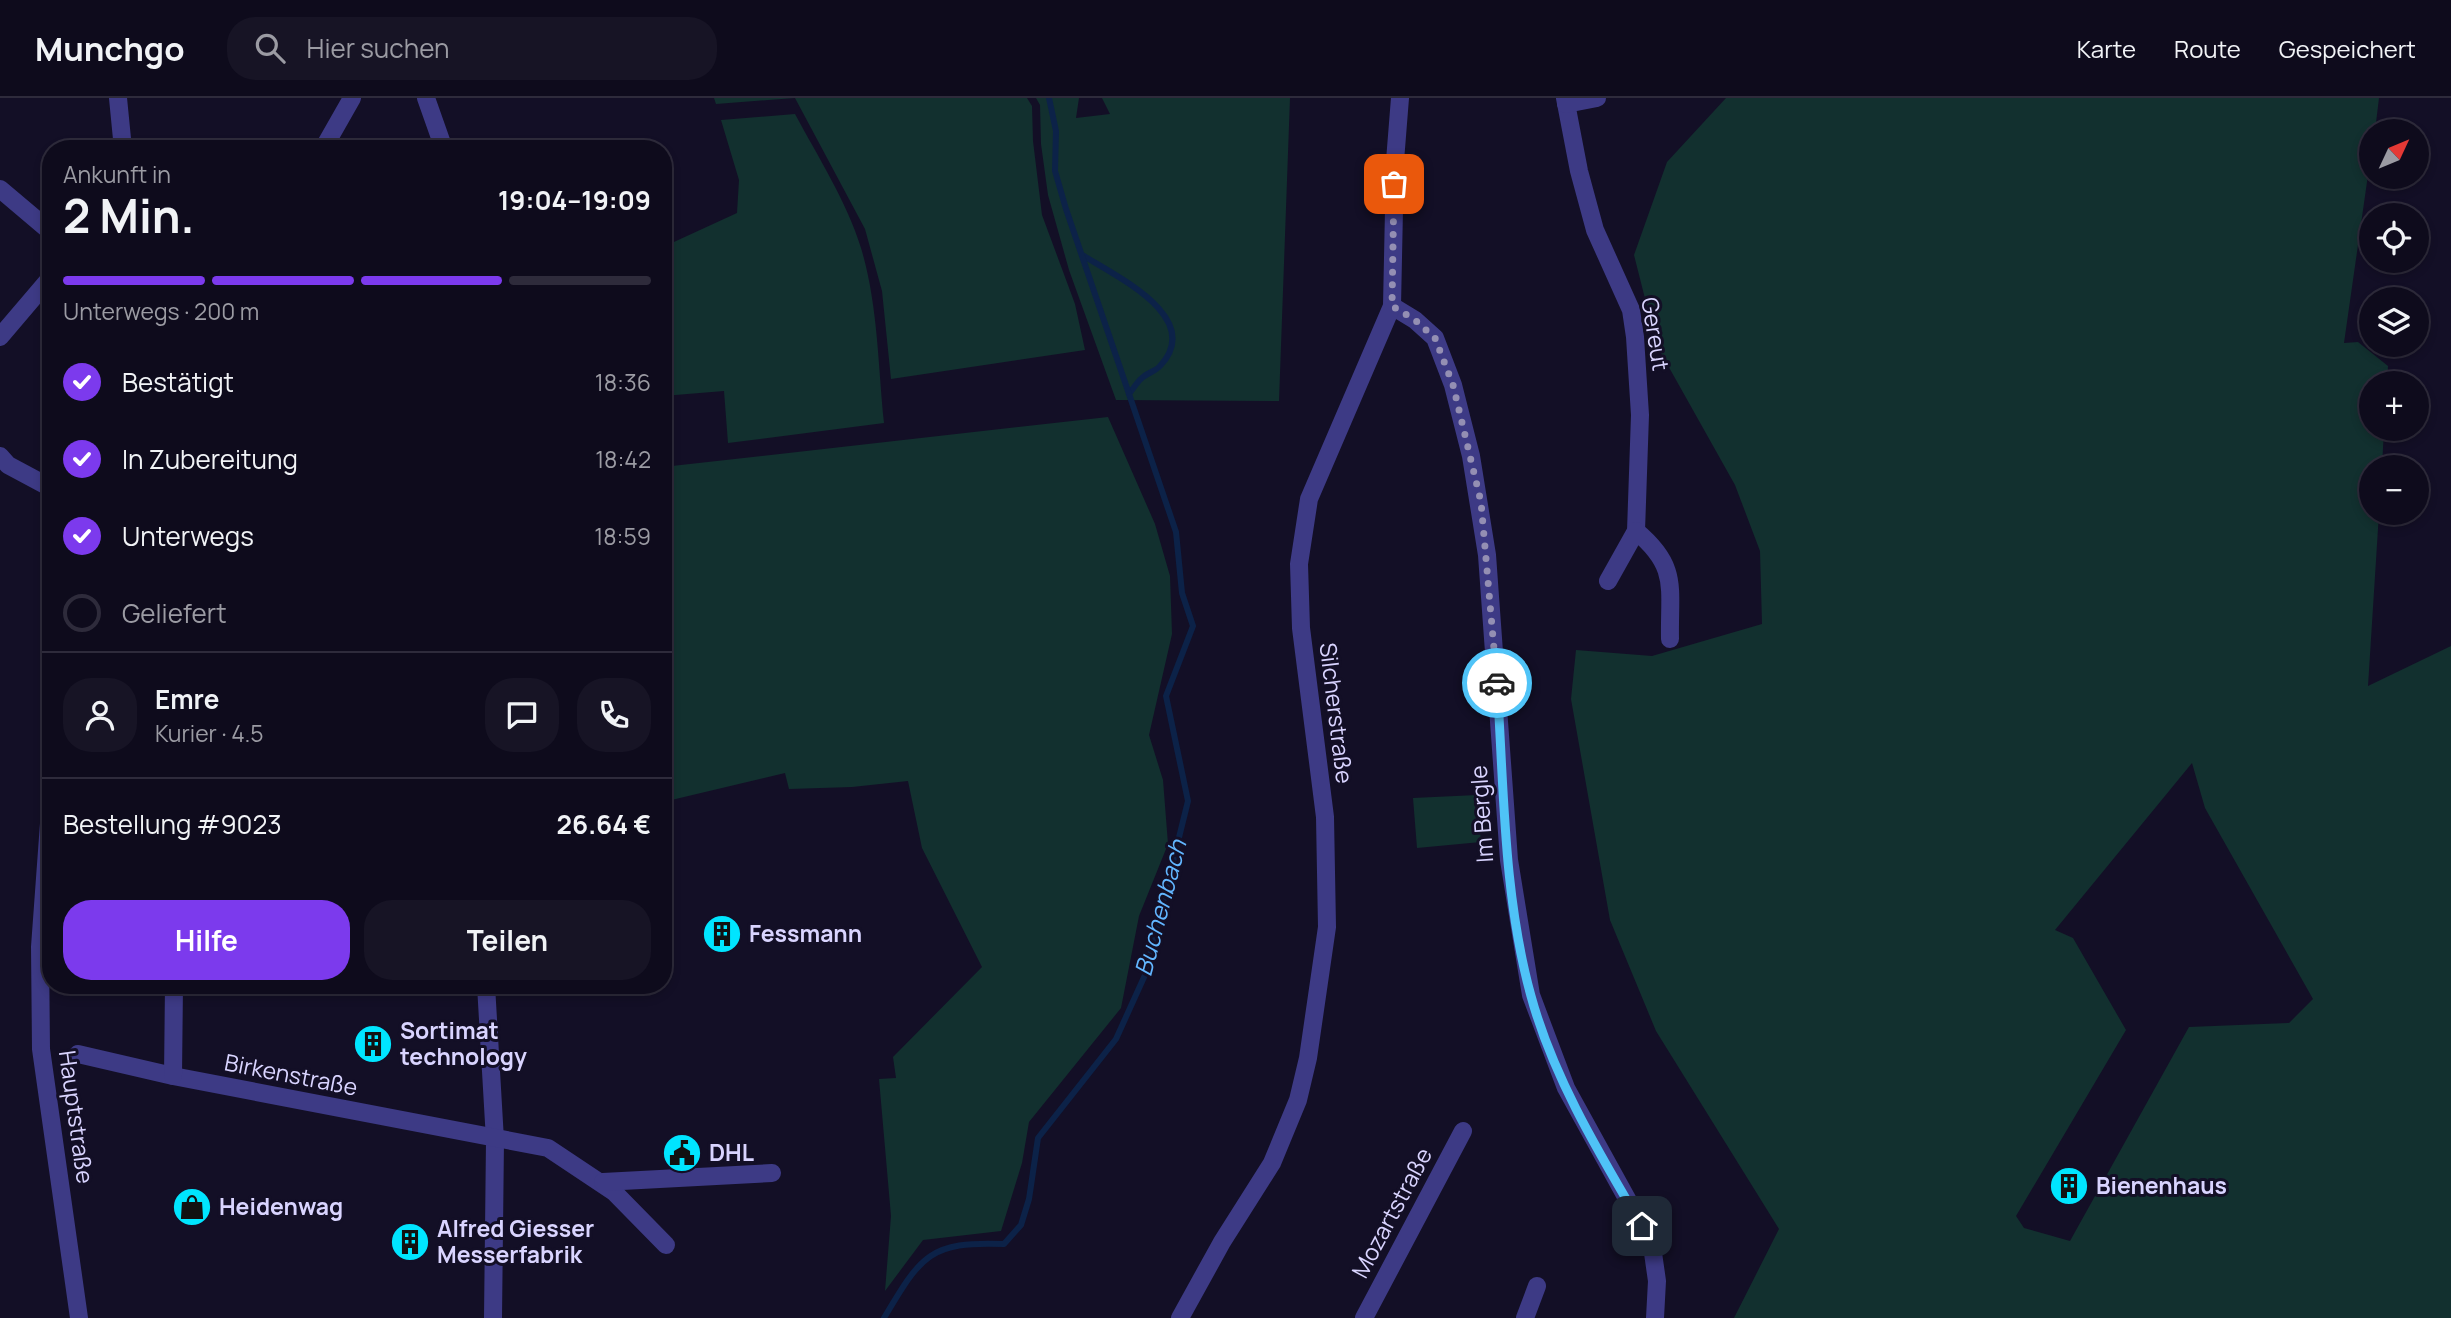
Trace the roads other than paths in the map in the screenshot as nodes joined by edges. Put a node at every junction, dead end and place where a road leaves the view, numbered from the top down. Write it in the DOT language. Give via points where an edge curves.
graph roads {
  1 [pos="118,98"];
  2 [pos="352,98"];
  3 [pos="426,98"];
  4 [pos="1400,98"];
  5 [pos="1597,98"];
  6 [pos="1566,101"];
  7 [pos="122,140"];
  8 [pos="328,140"];
  9 [pos="440,140"];
  10 [pos="0,189"];
  11 [pos="42,224"];
  12 [pos="42,288"];
  13 [pos="1392,306"];
  14 [pos="0,337"];
  15 [pos="0,456"];
  16 [pos="42,483"];
  17 [pos="1636,531"];
  18 [pos="1608,581"];
  19 [pos="1670,639"];
  20 [pos="42,920"];
  21 [pos="174,994"];
  22 [pos="487,994"];
  23 [pos="78,1054"];
  24 [pos="173,1076"];
  25 [pos="1462,1130"];
  26 [pos="495,1140"];
  27 [pos="772,1173"];
  28 [pos="603,1182"];
  29 [pos="666,1245"];
  30 [pos="1537,1286"];
  31 [pos="79,1318"];
  32 [pos="493,1318"];
  33 [pos="1180,1318"];
  34 [pos="1364,1318"];
  35 [pos="1525,1318"];
  36 [pos="1655,1318"];
  1 -- 7 [label="street"];
  2 -- 8 [label="street"];
  3 -- 9 [label="street"];
  4 -- 13 [label="street, Silcherstraße"];
  5 -- 6 [label="street"];
  6 -- 17 [label="street, Gereut" via="1595,230 1631,310 1640,415"];
  10 -- 11 [label="street"];
  12 -- 14 [label="street"];
  13 -- 33 [label="street, Silcherstraße" via="1309,499 1299,564 1301,628 1325,831 1327,927 1308,1058 1298,1100 1272,1163"];
  13 -- 36 [label="street, Im Bergle" via="1435,338 1456,396 1486,542 1509,860 1531,995 1566,1088 1653,1253"];
  15 -- 16 [label="street" via="8,466"];
  17 -- 18 [label="street, Gereut"];
  17 -- 19 [label="street" via="1661,554 1669,572"];
  20 -- 31 [label="street, Hauptstraße" via="41,1049"];
  21 -- 24 [label="street"];
  22 -- 26 [label="street"];
  23 -- 24 [label="street, Birkenstraße"];
  24 -- 26 [label="street, Birkenstraße"];
  25 -- 34 [label="street, Mozartstraße"];
  26 -- 28 [label="street, Birkenstraße" via="548,1148"];
  26 -- 32 [label="street"];
  27 -- 28 [label="street"];
  28 -- 29 [label="street, Birkenstraße"];
  30 -- 35 [label="street"];
}
